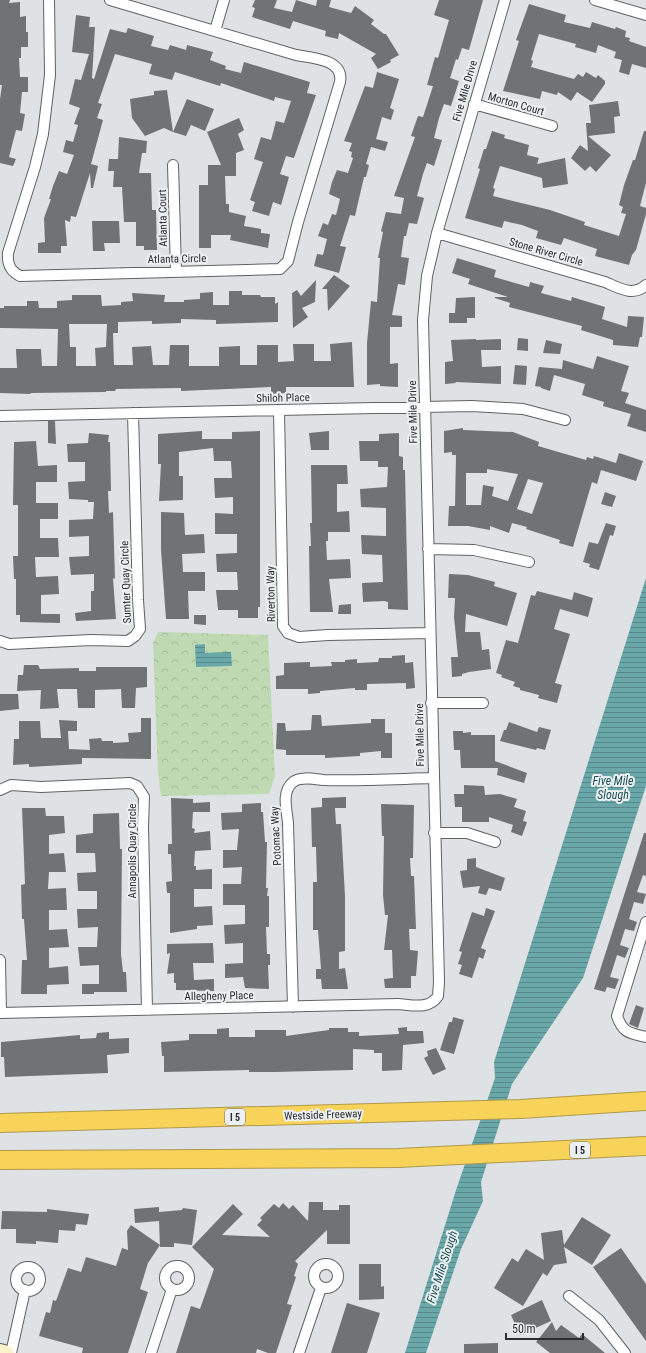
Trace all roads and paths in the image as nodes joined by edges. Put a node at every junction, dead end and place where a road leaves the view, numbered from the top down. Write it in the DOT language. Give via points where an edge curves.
graph roads {
  1 [pos="49,0"];
  2 [pos="110,0"];
  3 [pos="224,0"];
  4 [pos="505,0"];
  5 [pos="595,0"];
  6 [pos="646,15"];
  7 [pos="215,31"];
  8 [pos="474,104"];
  9 [pos="552,126"];
  10 [pos="174,164"];
  11 [pos="437,233"];
  12 [pos="176,271"];
  13 [pos="646,285"];
  14 [pos="424,407"];
  15 [pos="279,410"];
  16 [pos="133,413"];
  17 [pos="0,416"];
  18 [pos="565,420"];
  19 [pos="428,549"];
  20 [pos="529,562"];
  21 [pos="430,632"];
  22 [pos="0,642"];
  23 [pos="431,703"];
  24 [pos="483,703"];
  25 [pos="433,778"];
  26 [pos="0,790"];
  27 [pos="434,834"];
  28 [pos="495,842"];
  29 [pos="646,922"];
  30 [pos="0,960"];
  31 [pos="435,1000"];
  32 [pos="292,1007"];
  33 [pos="147,1010"];
  34 [pos="1,1013"];
  35 [pos="646,1037"];
  36 [pos="646,1101"];
  37 [pos="0,1123"];
  38 [pos="646,1146"];
  39 [pos="0,1160"];
  40 [pos="321,1288"];
  41 [pos="172,1289"];
  42 [pos="25,1290"];
  43 [pos="569,1296"];
  44 [pos="0,1351"];
  45 [pos="7,1353"];
  46 [pos="11,1353"];
  47 [pos="151,1353"];
  48 [pos="299,1353"];
  49 [pos="626,1353"];
  1 -- 12 [label="street, Atlanta Circle" via="50,75 43,134 7,262 11,270 20,276"];
  2 -- 7 [label="street, Atlanta Circle"];
  3 -- 7 [label="street"];
  4 -- 8 [label="street, Five Mile Drive"];
  5 -- 6 [label="street"];
  7 -- 12 [label="street, Atlanta Circle" via="327,62 339,71 340,82 286,265 272,271"];
  8 -- 9 [label="street, Morton Court"];
  8 -- 11 [label="street, Five Mile Drive"];
  10 -- 12 [label="street, Atlanta Court"];
  11 -- 13 [label="street, Stone River Circle" via="605,282 630,292"];
  11 -- 14 [label="street, Five Mile Drive" via="427,276 423,320"];
  14 -- 15 [label="street, Shiloh Place"];
  14 -- 18 [label="street, Shiloh Place" via="508,408"];
  14 -- 19 [label="street, Five Mile Drive"];
  15 -- 16 [label="street, Shiloh Place"];
  15 -- 21 [label="street, Riverton Way" via="283,626 288,633 299,637"];
  16 -- 17 [label="street, Shiloh Place"];
  16 -- 22 [label="street, Sumter Quay Circle" via="140,624 136,636 128,641 9,644"];
  19 -- 20 [label="street" via="474,550"];
  19 -- 21 [label="street, Five Mile Drive"];
  21 -- 23 [label="street, Five Mile Drive"];
  23 -- 24 [label="street"];
  23 -- 25 [label="street, Five Mile Drive"];
  25 -- 27 [label="street, Five Mile Drive"];
  25 -- 32 [label="street, Potomac Way" via="302,779 289,787 286,799"];
  26 -- 33 [label="street, Annapolis Quay Circle" via="11,785 48,787 125,783 137,786 142,793"];
  27 -- 28 [label="street" via="467,833"];
  27 -- 31 [label="street, Five Mile Drive" via="439,992"];
  29 -- 35 [label="street" via="617,1016 622,1029"];
  30 -- 34 [label="street"];
  31 -- 32 [label="street, Allegheny Place" via="429,1005 421,1006 398,1004"];
  32 -- 33 [label="street, Allegheny Place"];
  33 -- 34 [label="street, Allegheny Place"];
  36 -- 37 [label="highway, Westside Freeway / I 5" via="470,1111"];
  38 -- 39 [label="highway, I 5" via="398,1158"];
  40 -- 48 [label="street"];
  41 -- 47 [label="street"];
  42 -- 46 [label="street"];
  43 -- 49 [label="street" via="599,1320"];
  44 -- 45 [label="street"];
}
